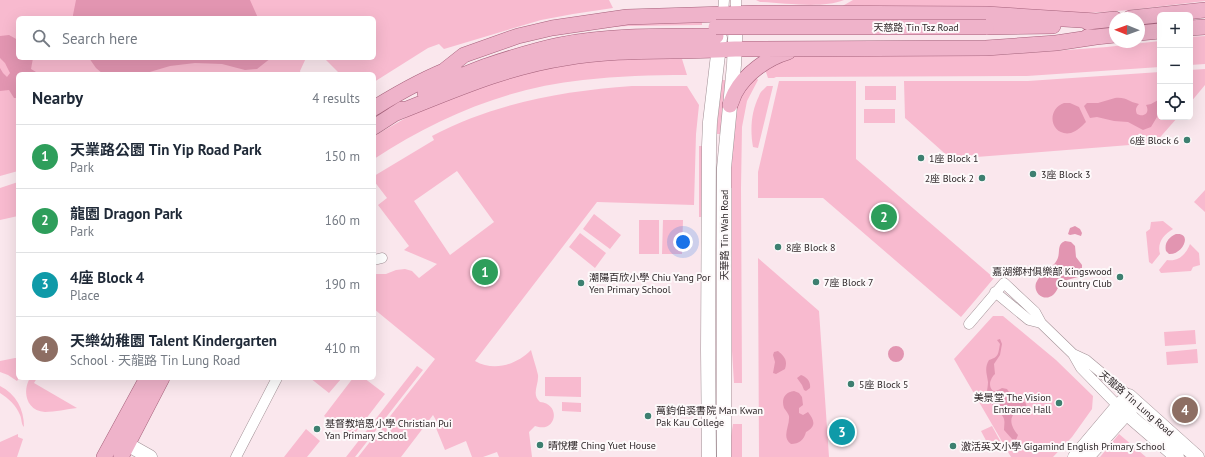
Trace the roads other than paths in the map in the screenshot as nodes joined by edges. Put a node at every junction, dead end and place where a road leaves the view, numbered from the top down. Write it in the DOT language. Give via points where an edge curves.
graph roads {
  1 [pos="1205,10"];
  2 [pos="1145,16"];
  3 [pos="724,20"];
  4 [pos="1109,20"];
  5 [pos="1096,21"];
  6 [pos="1205,27"];
  7 [pos="1193,28"];
  8 [pos="986,32"];
  9 [pos="1157,32"];
  10 [pos="1145,33"];
  11 [pos="1109,36"];
  12 [pos="1096,37"];
  13 [pos="735,49"];
  14 [pos="801,49"];
  15 [pos="498,57"];
  16 [pos="445,70"];
  17 [pos="730,105"];
  18 [pos="376,107"];
  19 [pos="394,114"];
  20 [pos="376,126"];
  21 [pos="995,292"];
  22 [pos="1041,322"];
  23 [pos="969,324"];
  24 [pos="1073,354"];
  25 [pos="146,380"];
  26 [pos="161,380"];
  27 [pos="167,380"];
  28 [pos="276,380"];
  29 [pos="1133,399"];
  30 [pos="1122,409"];
  31 [pos="1112,429"];
  32 [pos="1150,434"];
  33 [pos="109,447"];
  34 [pos="127,452"];
  35 [pos="150,457"];
  36 [pos="236,457"];
  37 [pos="709,457"];
  38 [pos="724,457"];
  39 [pos="1075,457"];
  40 [pos="1087,457"];
  41 [pos="1177,457"];
  42 [pos="1197,457"];
  1 -- 2 [label="main road"];
  3 -- 5 [label="main road" via="986,14"];
  3 -- 8 [label="main road, 天慈路 Tin Tsz Road, bridge"];
  3 -- 13 [label="main road"];
  3 -- 13 [label="main road, 天華路 Tin Wah Road"];
  3 -- 15 [label="main road" via="581,32 536,40"];
  3 -- 16 [label="main road" via="665,15 552,28 518,36 464,55"];
  3 -- 19 [label="main road" via="698,51 652,50 581,55 551,60 500,74"];
  3 -- 37 [label="main road, 天華路 Tin Wah Road" via="709,146"];
  4 -- 5 [label="main road, 天慈路 Tin Tsz Road"];
  5 -- 8 [label="main road, 天慈路 Tin Tsz Road"];
  6 -- 7 [label="main road"];
  8 -- 12 [label="main road, 天慈路 Tin Tsz Road"];
  9 -- 10 [label="main road"];
  11 -- 12 [label="main road, 天慈路 Tin Tsz Road"];
  12 -- 14 [label="main road" via="986,48"];
  13 -- 14 [label="main road"];
  13 -- 17 [label="main road, 天華路 Tin Wah Road"];
  14 -- 17 [label="main road" via="776,56 761,65 741,84"];
  15 -- 16 [label="main road"];
  15 -- 19 [label="main road" via="434,88"];
  16 -- 18 [label="main road"];
  17 -- 38 [label="main road, 天華路 Tin Wah Road" via="724,168"];
  19 -- 20 [label="main road"];
  21 -- 22 [label="street, 天龍路 Tin Lung Road" via="1029,320"];
  21 -- 22 [label="street, 天龍路 Tin Lung Road" via="1004,283 1035,312"];
  21 -- 23 [label="street"];
  22 -- 24 [label="street, 天龍路 Tin Lung Road"];
  24 -- 29 [label="street, 天龍路 Tin Lung Road" via="1086,360"];
  24 -- 30 [label="street, 天龍路 Tin Lung Road" via="1081,368"];
  25 -- 33 [label="main road"];
  26 -- 34 [label="main road"];
  27 -- 34 [label="main road"];
  28 -- 36 [label="street"];
  29 -- 30 [label="main road"];
  29 -- 42 [label="main road, 天龍路 Tin Lung Road"];
  30 -- 31 [label="main road"];
  30 -- 32 [label="main road, 天龍路 Tin Lung Road"];
  30 -- 39 [label="main road"];
  31 -- 32 [label="main road" via="1129,427"];
  31 -- 40 [label="main road"];
  32 -- 41 [label="main road, 天龍路 Tin Lung Road"];
  33 -- 34 [label="main road"];
  34 -- 35 [label="main road"];
}
